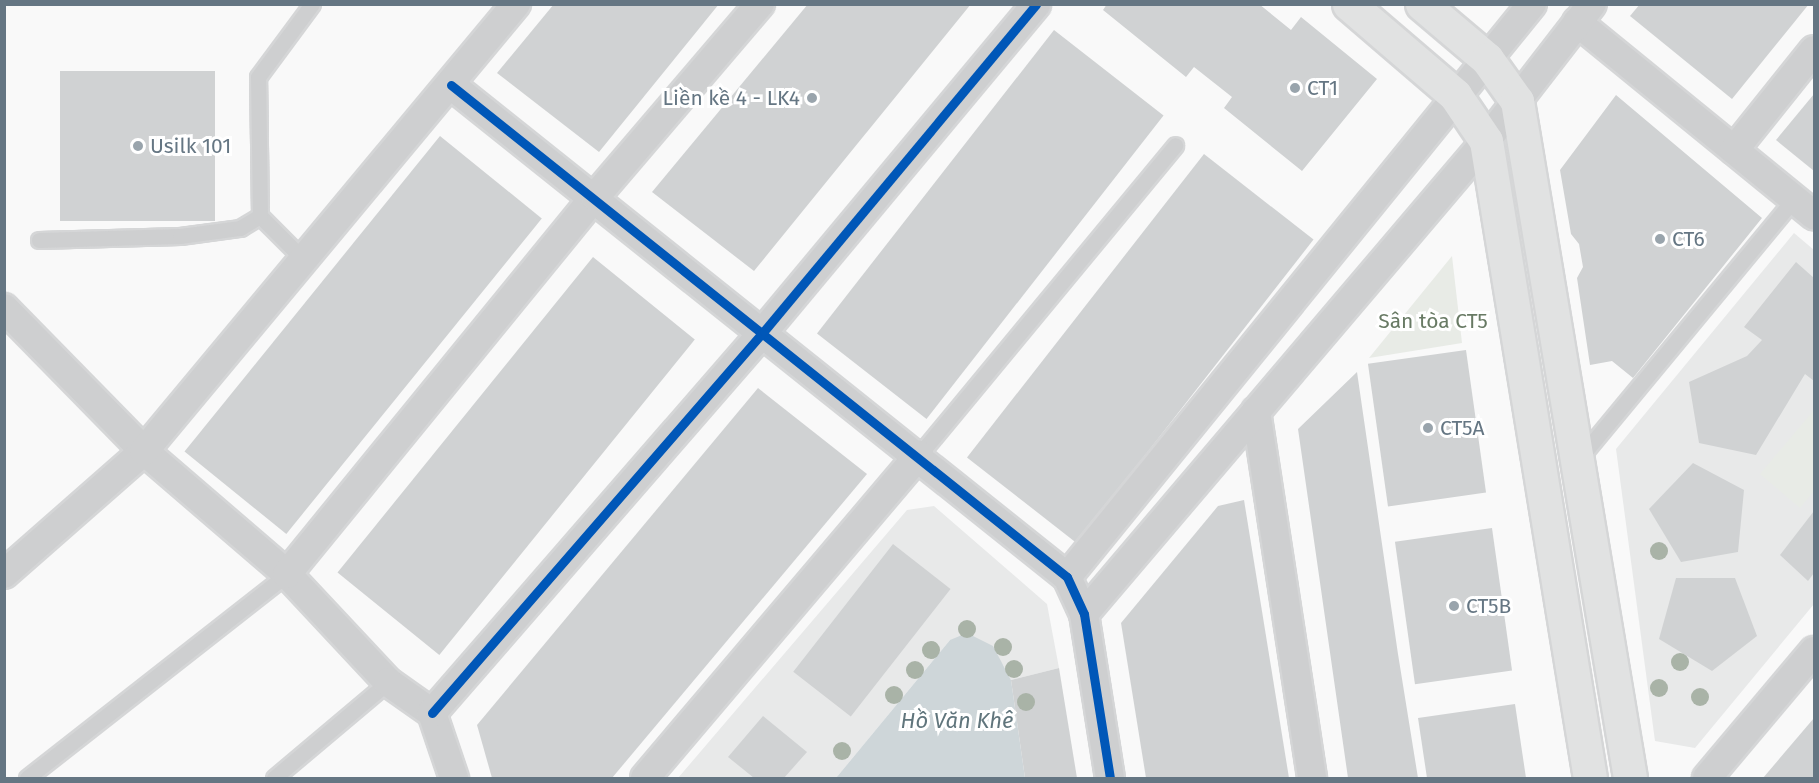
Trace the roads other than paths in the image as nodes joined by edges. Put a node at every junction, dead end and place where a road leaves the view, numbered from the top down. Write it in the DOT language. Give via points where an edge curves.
graph roads {
  1 [pos="312,4"];
  2 [pos="516,4"];
  3 [pos="760,4"];
  4 [pos="1036,4"];
  5 [pos="1349,4"];
  6 [pos="1422,4"];
  7 [pos="1532,4"];
  8 [pos="1585,13"];
  9 [pos="1815,50"];
  10 [pos="1487,59"];
  11 [pos="451,85"];
  12 [pos="1455,95"];
  13 [pos="1517,101"];
  14 [pos="1486,141"];
  15 [pos="1175,145"];
  16 [pos="1734,150"];
  17 [pos="595,197"];
  18 [pos="1804,207"];
  19 [pos="260,216"];
  20 [pos="39,240"];
  21 [pos="304,260"];
  22 [pos="8,319"];
  23 [pos="764,332"];
  24 [pos="1256,411"];
  25 [pos="144,451"];
  26 [pos="919,455"];
  27 [pos="1578,461"];
  28 [pos="4,574"];
  29 [pos="287,574"];
  30 [pos="1067,577"];
  31 [pos="1084,614"];
  32 [pos="1815,651"];
  33 [pos="388,682"];
  34 [pos="432,714"];
  35 [pos="27,778"];
  36 [pos="274,778"];
  37 [pos="454,778"];
  38 [pos="645,778"];
  39 [pos="1110,778"];
  40 [pos="1312,778"];
  41 [pos="1590,778"];
  42 [pos="1630,778"];
  43 [pos="1707,778"];
  1 -- 19 [label="lane" via="258,77"];
  2 -- 11 [label="street"];
  3 -- 17 [label="street"];
  4 -- 23 [label="street"];
  5 -- 12 [label="street"];
  6 -- 10 [label="street"];
  7 -- 10 [label="street"];
  8 -- 13 [label="street"];
  8 -- 16 [label="street"];
  9 -- 16 [label="street"];
  10 -- 12 [label="street"];
  10 -- 13 [label="street"];
  11 -- 17 [label="street"];
  11 -- 21 [label="street"];
  12 -- 14 [label="street"];
  12 -- 30 [label="street"];
  13 -- 14 [label="street"];
  13 -- 27 [label="street"];
  14 -- 24 [label="street"];
  14 -- 41 [label="street"];
  15 -- 26 [label="lane"];
  16 -- 18 [label="street"];
  17 -- 23 [label="street"];
  17 -- 29 [label="street"];
  18 -- 27 [label="lane"];
  19 -- 20 [label="lane" via="240,228 180,236"];
  19 -- 21 [label="lane"];
  21 -- 25 [label="street"];
  22 -- 25 [label="street"];
  23 -- 26 [label="street"];
  23 -- 34 [label="street"];
  24 -- 31 [label="street"];
  24 -- 40 [label="street"];
  25 -- 28 [label="street"];
  25 -- 29 [label="street"];
  26 -- 30 [label="street"];
  26 -- 38 [label="street"];
  27 -- 42 [label="street"];
  29 -- 33 [label="street"];
  29 -- 35 [label="lane"];
  30 -- 31 [label="street"];
  31 -- 39 [label="street"];
  32 -- 43 [label="street"];
  33 -- 34 [label="street"];
  33 -- 36 [label="lane"];
  34 -- 37 [label="street"];
}
